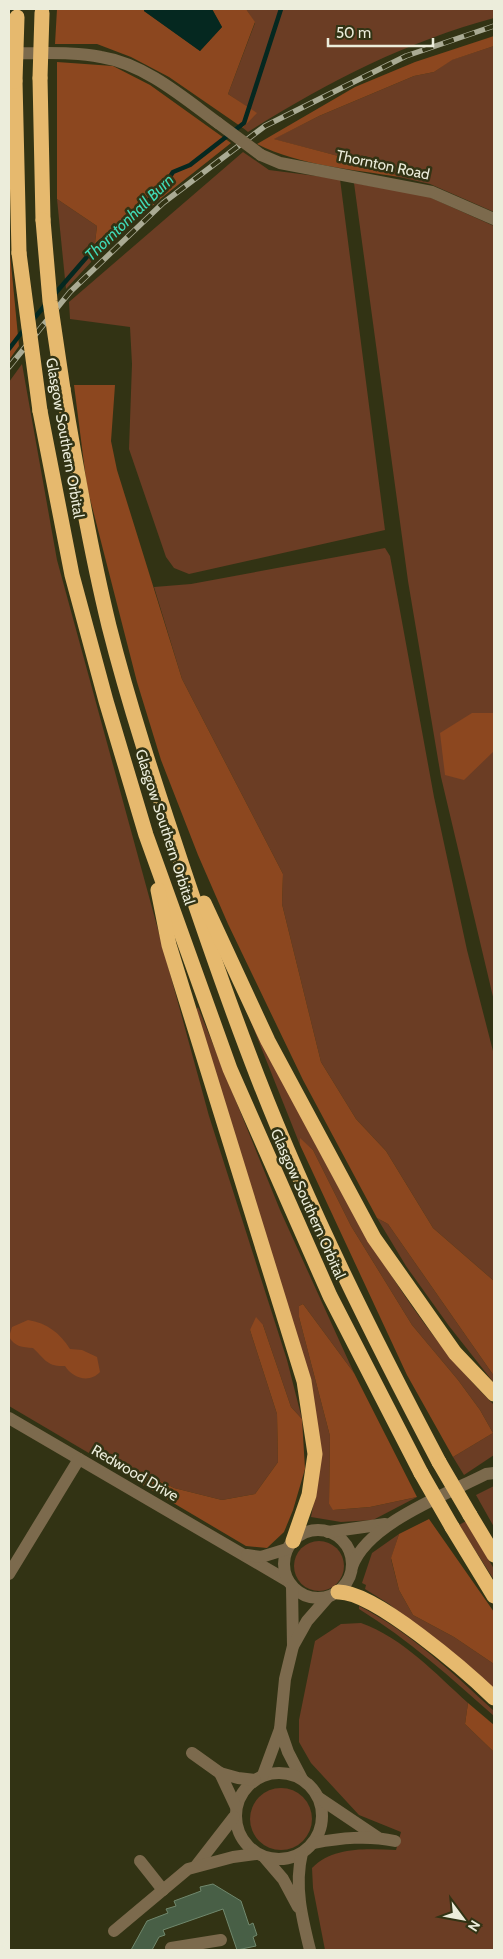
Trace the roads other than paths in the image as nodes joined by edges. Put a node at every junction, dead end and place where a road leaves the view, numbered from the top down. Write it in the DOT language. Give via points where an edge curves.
graph roads {
  1 [pos="42,11"];
  2 [pos="17,13"];
  3 [pos="9,53"];
  4 [pos="494,219"];
  5 [pos="146,834"];
  6 [pos="171,834"];
  7 [pos="494,1394"];
  8 [pos="9,1418"];
  9 [pos="79,1459"];
  10 [pos="492,1471"];
  11 [pos="389,1524"];
  12 [pos="328,1532"];
  13 [pos="290,1545"];
  14 [pos="244,1554"];
  15 [pos="494,1555"];
  16 [pos="352,1569"];
  17 [pos="9,1574"];
  18 [pos="290,1584"];
  19 [pos="332,1594"];
  20 [pos="494,1596"];
  21 [pos="293,1646"];
  22 [pos="494,1698"];
  23 [pos="280,1729"];
  24 [pos="192,1753"];
  25 [pos="220,1773"];
  26 [pos="259,1778"];
  27 [pos="302,1779"];
  28 [pos="319,1798"];
  29 [pos="235,1812"];
  30 [pos="376,1837"];
  31 [pos="395,1841"];
  32 [pos="313,1842"];
  33 [pos="302,1853"];
  34 [pos="260,1856"];
  35 [pos="140,1861"];
  36 [pos="196,1866"];
  37 [pos="163,1890"];
  38 [pos="300,1912"];
  39 [pos="114,1931"];
  40 [pos="221,1940"];
  41 [pos="171,1948"];
  42 [pos="196,1948"];
  43 [pos="310,1950"];
  1 -- 6 [label="highway, Glasgow Southern Orbital, bridge" via="43,220 50,301 63,389 109,626"];
  2 -- 5 [label="highway, Glasgow Southern Orbital, bridge" via="15,81 20,253 40,411 72,575"];
  3 -- 4 [label="street, Thornton Road, bridge" via="102,57 132,66 177,92 261,155 280,163 432,192"];
  5 -- 13 [label="highway" via="169,945 304,1381 315,1454 309,1495"];
  5 -- 20 [label="highway, Glasgow Southern Orbital, bridge" via="234,1078 330,1296 421,1473"];
  6 -- 7 [label="highway" via="268,1041 374,1238 455,1353"];
  6 -- 15 [label="highway, Glasgow Southern Orbital, bridge" via="259,1080 352,1290 439,1462"];
  8 -- 9 [label="street, Redwood Drive"];
  9 -- 14 [label="street, Redwood Drive"];
  9 -- 17 [label="street"];
  10 -- 11 [label="street"];
  11 -- 12 [label="street"];
  11 -- 16 [label="street" via="367,1543 355,1558"];
  12 -- 13 [label="street" via="312,1531"];
  12 -- 16 [label="street" via="348,1548"];
  13 -- 14 [label="street" via="261,1556"];
  13 -- 18 [label="street" via="284,1570"];
  14 -- 18 [label="street, Redwood Drive"];
  16 -- 19 [label="street" via="348,1579"];
  18 -- 19 [label="street" via="309,1597"];
  18 -- 21 [label="street"];
  19 -- 21 [label="street" via="307,1621"];
  19 -- 22 [label="highway" via="359,1597 389,1614 469,1674"];
  21 -- 23 [label="street" via="285,1678"];
  23 -- 26 [label="street"];
  23 -- 27 [label="street"];
  24 -- 25 [label="street"];
  25 -- 26 [label="street"];
  25 -- 29 [label="street"];
  26 -- 27 [label="street" via="280,1773"];
  26 -- 29 [label="street" via="240,1796"];
  27 -- 28 [label="street"];
  28 -- 30 [label="street"];
  28 -- 32 [label="street" via="322,1823"];
  29 -- 34 [label="street" via="241,1839"];
  29 -- 36 [label="street"];
  30 -- 31 [label="street"];
  30 -- 32 [label="street"];
  32 -- 33 [label="street"];
  33 -- 34 [label="street" via="281,1860"];
  33 -- 38 [label="street" via="298,1876"];
  34 -- 36 [label="street"];
  34 -- 38 [label="street" via="283,1879"];
  35 -- 37 [label="street"];
  36 -- 37 [label="street"];
  37 -- 39 [label="street"];
  38 -- 43 [label="street"];
  40 -- 42 [label="street"];
  41 -- 42 [label="street"];
}
